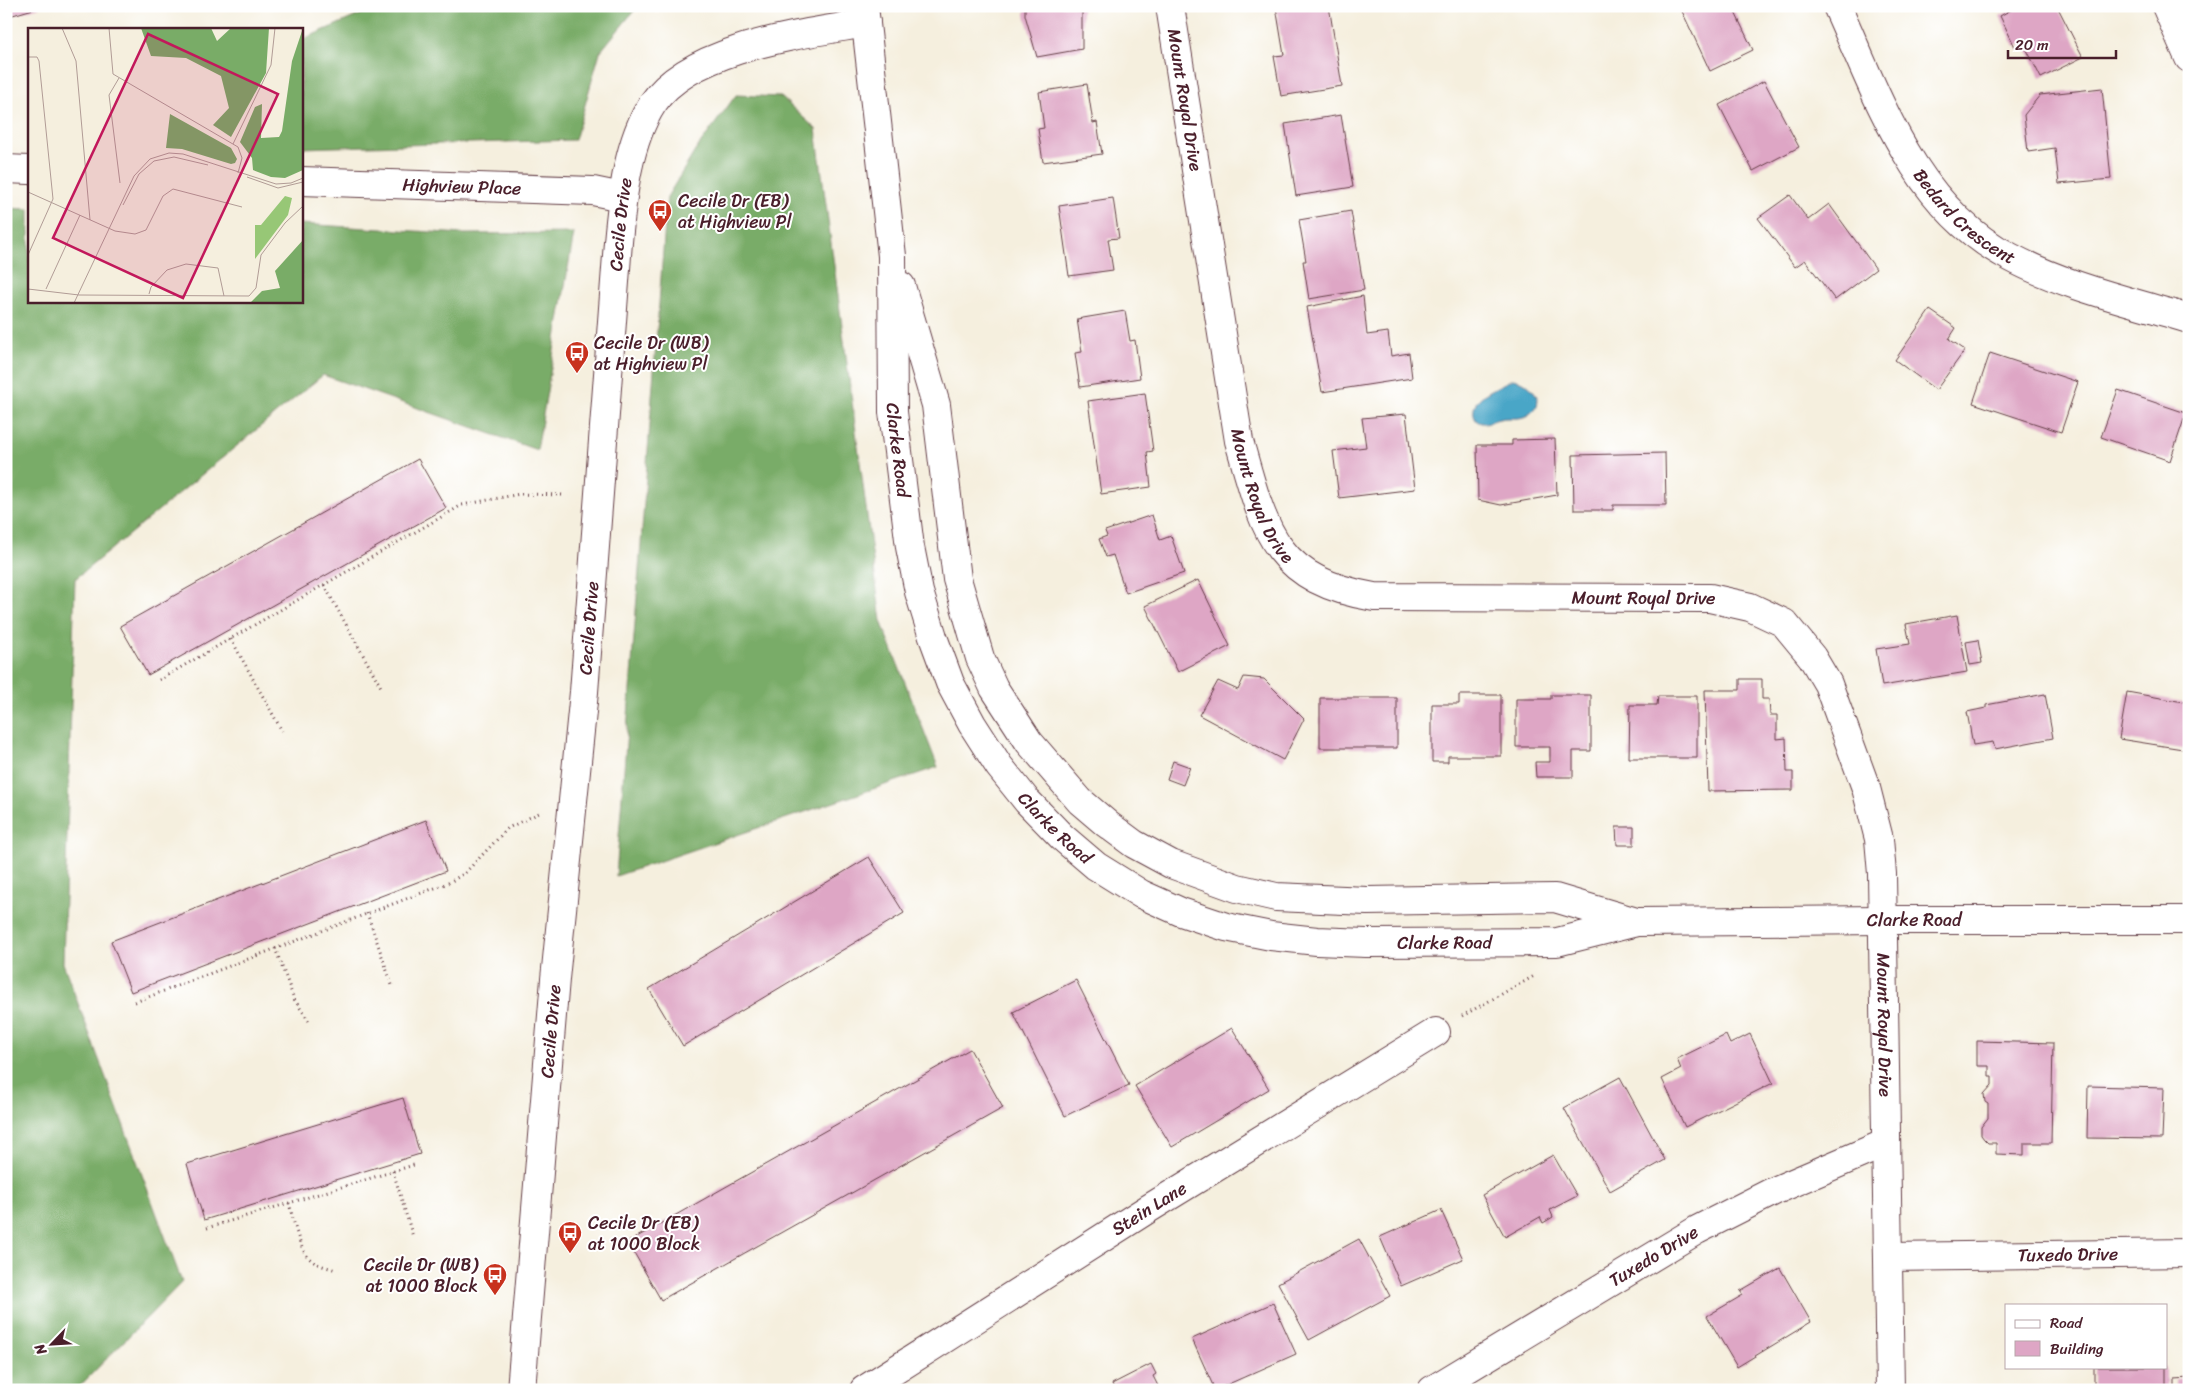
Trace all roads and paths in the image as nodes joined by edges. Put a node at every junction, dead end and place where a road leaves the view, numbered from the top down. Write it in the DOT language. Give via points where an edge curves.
graph roads {
  1 [pos="1170,6"];
  2 [pos="1837,6"];
  3 [pos="2166,6"];
  4 [pos="865,14"];
  5 [pos="2189,58"];
  6 [pos="6,169"];
  7 [pos="28,170"];
  8 [pos="302,181"];
  9 [pos="622,197"];
  10 [pos="892,256"];
  11 [pos="2189,319"];
  12 [pos="566,495"];
  13 [pos="324,585"];
  14 [pos="230,639"];
  15 [pos="159,680"];
  16 [pos="381,686"];
  17 [pos="282,731"];
  18 [pos="539,813"];
  19 [pos="366,913"];
  20 [pos="1882,920"];
  21 [pos="2189,920"];
  22 [pos="1637,922"];
  23 [pos="275,948"];
  24 [pos="1539,974"];
  25 [pos="393,988"];
  26 [pos="136,1002"];
  27 [pos="309,1021"];
  28 [pos="1436,1032"];
  29 [pos="1886,1142"];
  30 [pos="416,1164"];
  31 [pos="393,1171"];
  32 [pos="289,1203"];
  33 [pos="207,1228"];
  34 [pos="413,1237"];
  35 [pos="2189,1253"];
  36 [pos="1888,1258"];
  37 [pos="336,1270"];
  38 [pos="521,1390"];
  39 [pos="864,1390"];
  40 [pos="1432,1390"];
  41 [pos="1890,1390"];
  1 -- 20 [label="street, Mount Royal Drive" via="1239,441 1257,505 1273,541 1296,566 1320,582 1349,593 1374,597 1710,598 1750,607 1784,623 1812,657 1828,684 1866,788 1879,838"];
  2 -- 11 [label="street, Bedard Crescent" via="1906,156 1952,217 2010,257 2055,277"];
  3 -- 5 [label="street"];
  4 -- 9 [label="street, Cecile Drive" via="710,59 682,76 662,92 646,116 637,136"];
  4 -- 10 [label="street, Clarke Road"];
  6 -- 7 [label="street"];
  8 -- 9 [label="street, Highview Place" via="593,191"];
  9 -- 38 [label="street, Cecile Drive" via="584,692 554,979"];
  10 -- 22 [label="street, Clarke Road" via="936,405 957,579 980,658 994,688 1029,742 1080,801 1134,844 1171,864 1237,888 1276,897 1367,901 1555,898"];
  10 -- 22 [label="street, Clarke Road" via="893,412 910,547 924,610 950,683 972,724 999,766 1062,837 1096,866 1140,894 1208,921 1271,936 1366,943 1557,942"];
  12 -- 13 [label="path" via="520,494 462,505"];
  13 -- 14 [label="path"];
  13 -- 16 [label="path"];
  14 -- 15 [label="path"];
  14 -- 17 [label="path"];
  18 -- 19 [label="path" via="508,828 465,873 448,883"];
  19 -- 23 [label="path"];
  19 -- 25 [label="path"];
  20 -- 21 [label="street, Clarke Road"];
  20 -- 22 [label="street, Clarke Road"];
  20 -- 29 [label="street, Mount Royal Drive"];
  23 -- 26 [label="path"];
  23 -- 27 [label="path" via="294,999"];
  24 -- 28 [label="path"];
  28 -- 39 [label="street, Stein Lane" via="1156,1204"];
  29 -- 36 [label="street, Mount Royal Drive"];
  29 -- 40 [label="street, Tuxedo Drive" via="1774,1191 1697,1230"];
  30 -- 31 [label="path"];
  31 -- 32 [label="path"];
  31 -- 34 [label="path"];
  32 -- 33 [label="path"];
  32 -- 37 [label="path" via="304,1251 318,1264"];
  35 -- 36 [label="street, Tuxedo Drive"];
  36 -- 41 [label="street, Mount Royal Drive"];
}
